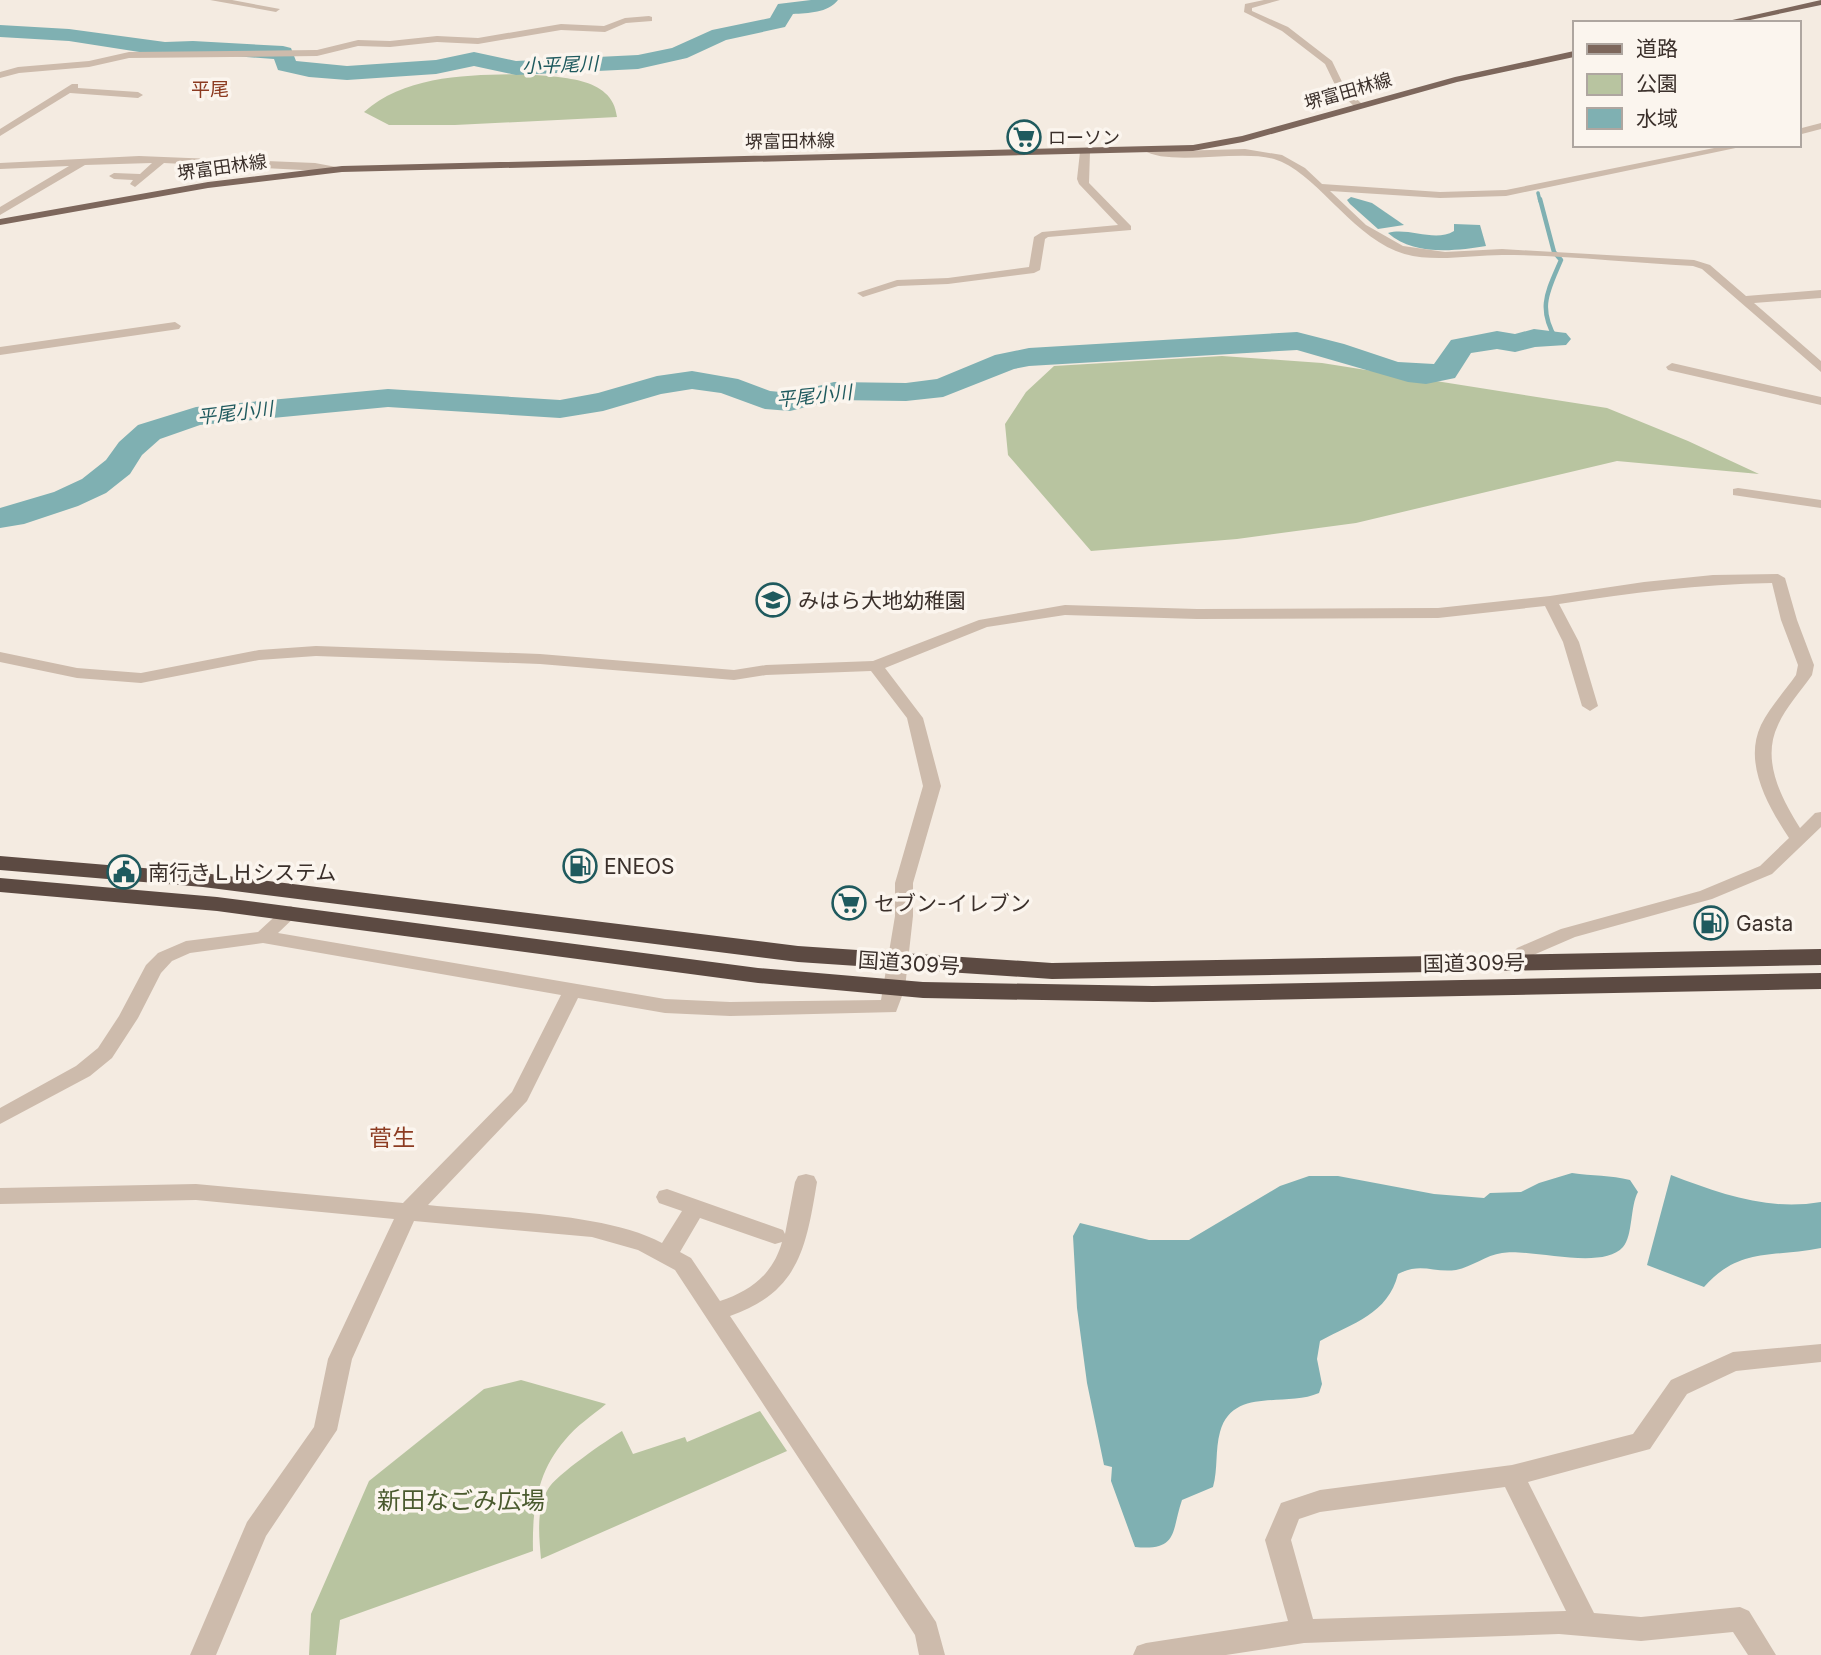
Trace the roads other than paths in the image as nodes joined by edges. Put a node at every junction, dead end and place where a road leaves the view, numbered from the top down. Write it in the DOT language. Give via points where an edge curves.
graph roads {
  1 [pos="214,0"];
  2 [pos="1276,0"];
  3 [pos="1821,2"];
  4 [pos="276,9"];
  5 [pos="649,19"];
  6 [pos="1732,21"];
  7 [pos="1573,54"];
  8 [pos="0,75"];
  9 [pos="140,81"];
  10 [pos="120,94"];
  11 [pos="138,95"];
  12 [pos="1359,106"];
  13 [pos="1821,126"];
  14 [pos="1800,131"];
  15 [pos="0,133"];
  16 [pos="1735,147"];
  17 [pos="1148,150"];
  18 [pos="1085,152"];
  19 [pos="161,160"];
  20 [pos="84,162"];
  21 [pos="0,166"];
  22 [pos="342,169"];
  23 [pos="114,176"];
  24 [pos="1318,187"];
  25 [pos="0,212"];
  26 [pos="0,222"];
  27 [pos="863,293"];
  28 [pos="1821,294"];
  29 [pos="1744,300"];
  30 [pos="175,326"];
  31 [pos="0,351"];
  32 [pos="1672,367"];
  33 [pos="1821,368"];
  34 [pos="1821,401"];
  35 [pos="1738,492"];
  36 [pos="1821,504"];
  37 [pos="1550,601"];
  38 [pos="0,657"];
  39 [pos="875,666"];
  40 [pos="1590,706"];
  41 [pos="1821,817"];
  42 [pos="1799,839"];
  43 [pos="0,863"];
  44 [pos="0,886"];
  45 [pos="290,912"];
  46 [pos="263,937"];
  47 [pos="1821,957"];
  48 [pos="898,963"];
  49 [pos="1512,963"];
  50 [pos="1821,981"];
  51 [pos="895,988"];
  52 [pos="572,991"];
  53 [pos="0,1117"];
  54 [pos="806,1182"];
  55 [pos="0,1196"];
  56 [pos="667,1198"];
  57 [pos="695,1208"];
  58 [pos="407,1213"];
  59 [pos="775,1236"];
  60 [pos="666,1255"];
  61 [pos="714,1313"];
  62 [pos="1821,1353"];
  63 [pos="1512,1476"];
  64 [pos="1587,1625"];
  65 [pos="1304,1631"];
  66 [pos="1257,1647"];
  67 [pos="203,1655"];
  68 [pos="932,1655"];
  69 [pos="1146,1655"];
  70 [pos="1763,1655"];
  1 -- 4 [label="street"];
  2 -- 12 [label="street" via="1248,6 1248,12 1285,29 1329,64 1341,89"];
  3 -- 6 [label="main road"];
  5 -- 8 [label="street" via="606,29 561,27 478,41 358,43 317,54 129,55"];
  7 -- 12 [label="main road, 堺富田林線"];
  9 -- 10 [label="street"];
  10 -- 11 [label="street"];
  10 -- 15 [label="street" via="71,88"];
  12 -- 17 [label="main road, 堺富田林線" via="1233,141"];
  13 -- 14 [label="street"];
  16 -- 24 [label="street" via="1506,193 1440,195"];
  17 -- 18 [label="main road, 堺富田林線"];
  17 -- 24 [label="street" via="1262,153 1291,162"];
  18 -- 22 [label="main road, 堺富田林線"];
  18 -- 27 [label="street" via="1084,184 1127,228 1046,234 1040,237 1034,270 897,283"];
  19 -- 20 [label="street"];
  19 -- 22 [label="street"];
  19 -- 23 [label="street" via="139,181"];
  20 -- 21 [label="street"];
  20 -- 25 [label="street"];
  22 -- 26 [label="main road, 堺富田林線" via="208,185"];
  24 -- 29 [label="street" via="1362,228 1400,249 1445,256 1502,252 1694,263 1706,267"];
  28 -- 29 [label="street"];
  29 -- 33 [label="street"];
  30 -- 31 [label="street"];
  32 -- 34 [label="street"];
  35 -- 36 [label="street"];
  37 -- 39 [label="street" via="1438,613 1065,610 984,623"];
  37 -- 40 [label="street" via="1572,642"];
  37 -- 42 [label="street" via="1713,579 1779,578 1806,666 1766,732 1763,756 1767,780 1783,817"];
  38 -- 39 [label="street" via="77,673 142,678 259,655 316,651 540,659 734,675"];
  39 -- 48 [label="street" via="915,718 932,786 904,883"];
  41 -- 42 [label="street"];
  42 -- 49 [label="street" via="1766,870 1706,895 1568,933 1524,951"];
  43 -- 48 [label="highway, 国道309号" via="203,880"];
  44 -- 45 [label="highway, 国道309号" via="136,894"];
  45 -- 46 [label="street"];
  45 -- 51 [label="highway, 国道309号"];
  46 -- 52 [label="street"];
  46 -- 53 [label="street" via="186,947 165,957 105,1053 83,1071"];
  47 -- 49 [label="highway, 国道309号"];
  48 -- 49 [label="highway, 国道309号" via="1052,971"];
  48 -- 51 [label="street"];
  50 -- 51 [label="highway, 国道309号" via="1136,994"];
  51 -- 52 [label="street" via="889,1007 809,1009 665,1006"];
  52 -- 58 [label="street" via="520,1096"];
  54 -- 61 [label="street" via="796,1238 778,1275 752,1299"];
  55 -- 58 [label="street" via="196,1192"];
  56 -- 57 [label="street"];
  57 -- 59 [label="street"];
  57 -- 60 [label="street"];
  58 -- 60 [label="street" via="592,1229 643,1243"];
  58 -- 67 [label="street" via="340,1359 325,1430 256,1530"];
  60 -- 61 [label="street" via="683,1264"];
  61 -- 68 [label="street" via="927,1631"];
  62 -- 63 [label="street" via="1734,1362 1679,1387 1642,1442"];
  63 -- 64 [label="street"];
  63 -- 65 [label="street" via="1320,1501 1290,1511 1278,1540"];
  64 -- 65 [label="street" via="1559,1622"];
  64 -- 70 [label="street" via="1641,1629 1740,1619"];
  65 -- 66 [label="street"];
  66 -- 69 [label="street"];
}
